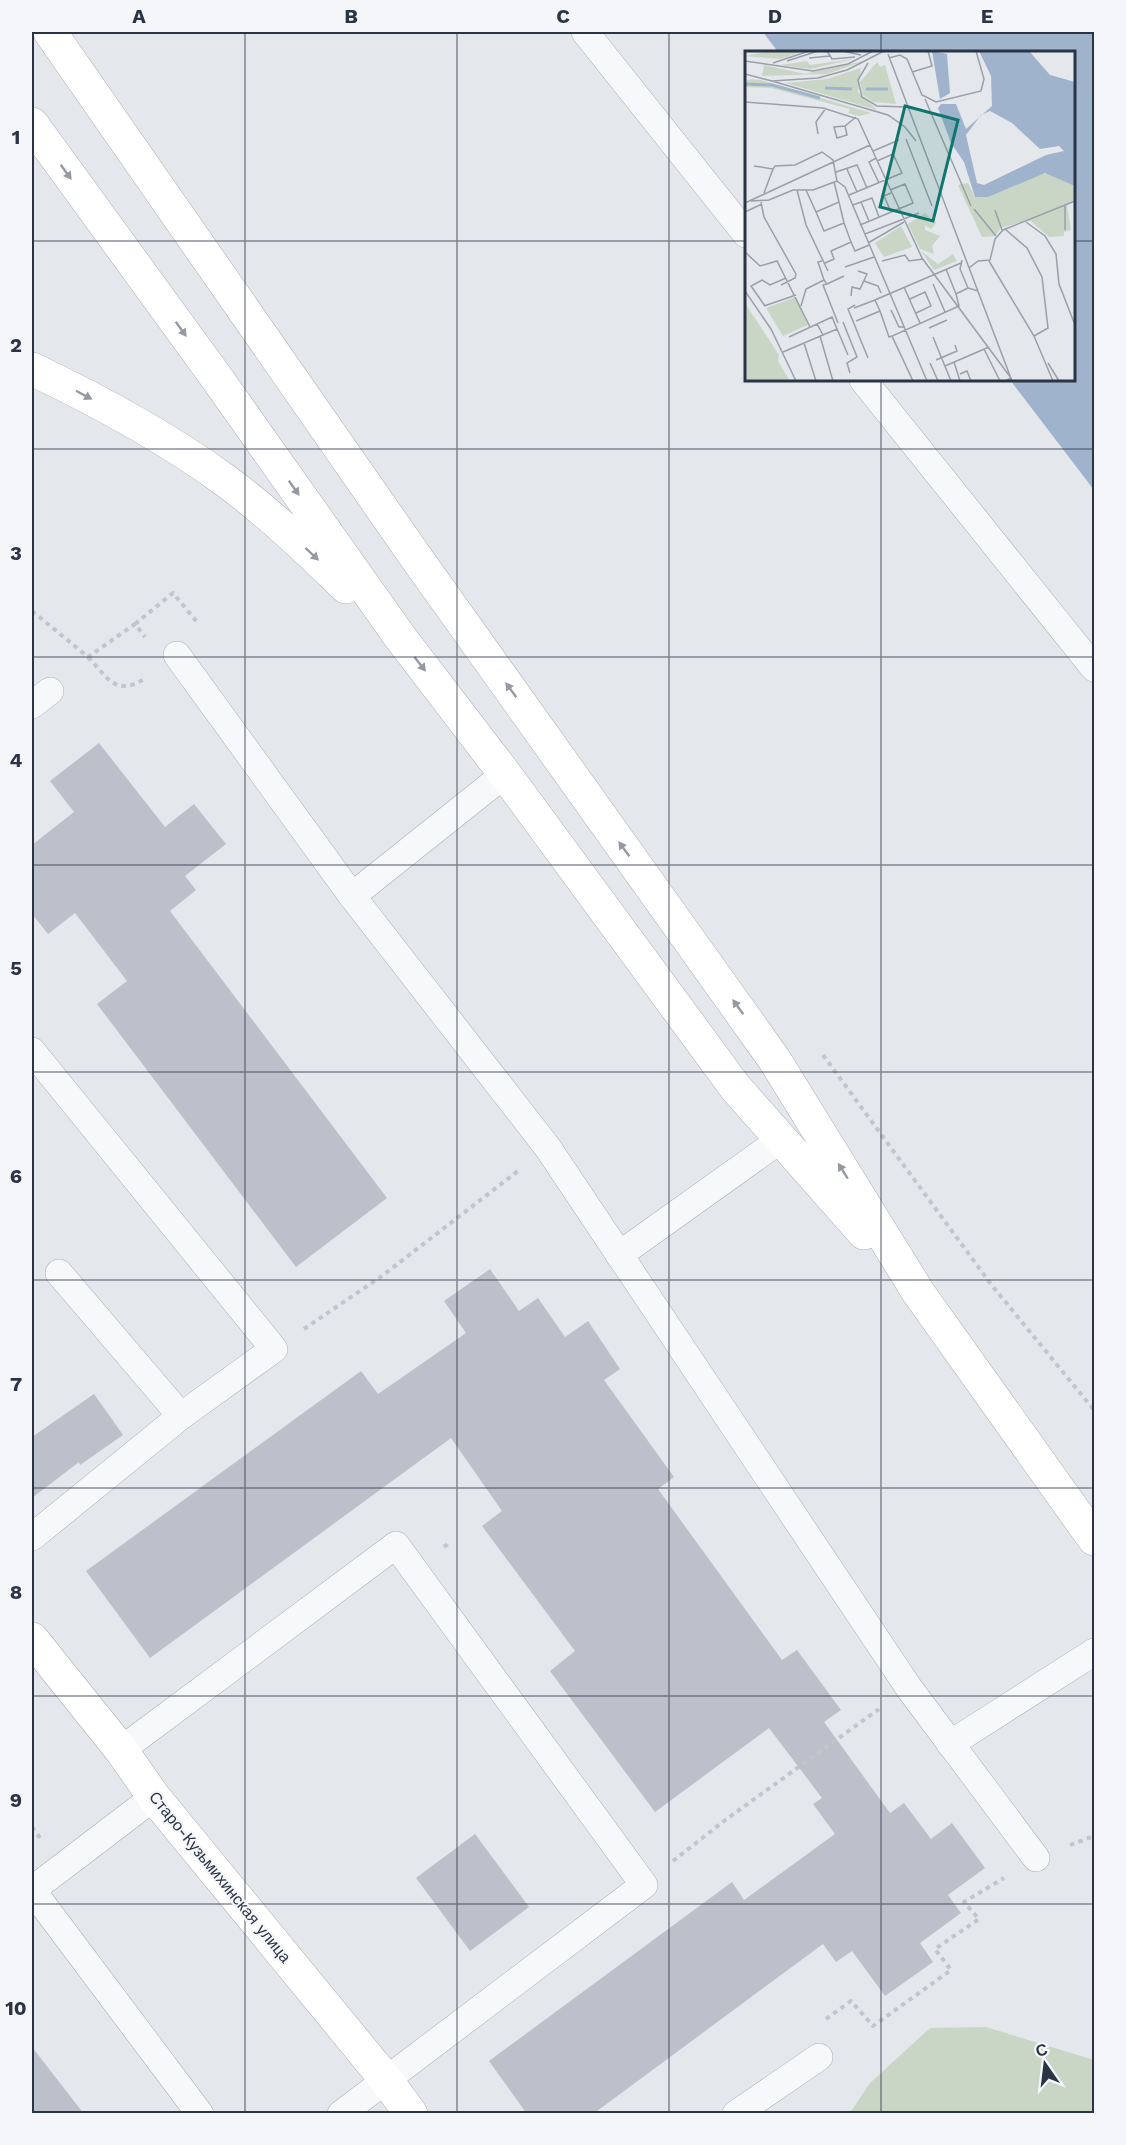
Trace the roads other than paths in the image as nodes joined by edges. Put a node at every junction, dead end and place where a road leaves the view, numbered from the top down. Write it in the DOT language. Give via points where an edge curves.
graph roads {
  1 [pos="50,32"];
  2 [pos="585,32"];
  3 [pos="32,124"];
  4 [pos="745,232"];
  5 [pos="32,369"];
  6 [pos="864,381"];
  7 [pos="400,637"];
  8 [pos="177,655"];
  9 [pos="1095,668"];
  10 [pos="505,774"];
  11 [pos="352,896"];
  12 [pos="32,1051"];
  13 [pos="780,1140"];
  14 [pos="619,1256"];
  15 [pos="59,1273"];
  16 [pos="918,1292"];
  17 [pos="181,1416"];
  18 [pos="32,1537"];
  19 [pos="1095,1539"];
  20 [pos="32,1639"];
  21 [pos="1095,1652"];
  22 [pos="950,1744"];
  23 [pos="121,1750"];
  24 [pos="154,1797"];
  25 [pos="1036,1858"];
  26 [pos="819,2057"];
  27 [pos="387,2080"];
  28 [pos="200,2114"];
  29 [pos="341,2114"];
  30 [pos="411,2114"];
  31 [pos="736,2114"];
  16 -- 1 [label="main road, one-way" via="774,1059 415,556"];
  2 -- 4 [label="lane"];
  3 -- 7 [label="main road, one-way"];
  5 -- 7 [label="main road, one-way" via="109,408 228,482"];
  6 -- 9 [label="lane"];
  7 -- 10 [label="main road, one-way"];
  8 -- 11 [label="lane"];
  10 -- 11 [label="lane"];
  10 -- 13 [label="main road" via="735,1087"];
  11 -- 14 [label="lane" via="548,1148"];
  12 -- 17 [label="lane" via="274,1349"];
  13 -- 14 [label="lane"];
  13 -- 16 [label="main road"];
  14 -- 22 [label="lane"];
  15 -- 17 [label="lane"];
  16 -- 19 [label="main road"];
  17 -- 18 [label="lane"];
  20 -- 23 [label="main road, Старо-Кузьмихинская улица"];
  21 -- 22 [label="lane"];
  22 -- 25 [label="lane"];
  23 -- 24 [label="main road, Старо-Кузьмихинская улица"];
  23 -- 27 [label="lane" via="396,1545 644,1885"];
  24 -- 27 [label="main road, Старо-Кузьмихинская улица"];
  24 -- 28 [label="lane" via="32,1890"];
  26 -- 31 [label="lane"];
  27 -- 29 [label="lane"];
  27 -- 30 [label="main road, Старо-Кузьмихинская улица"];
}
